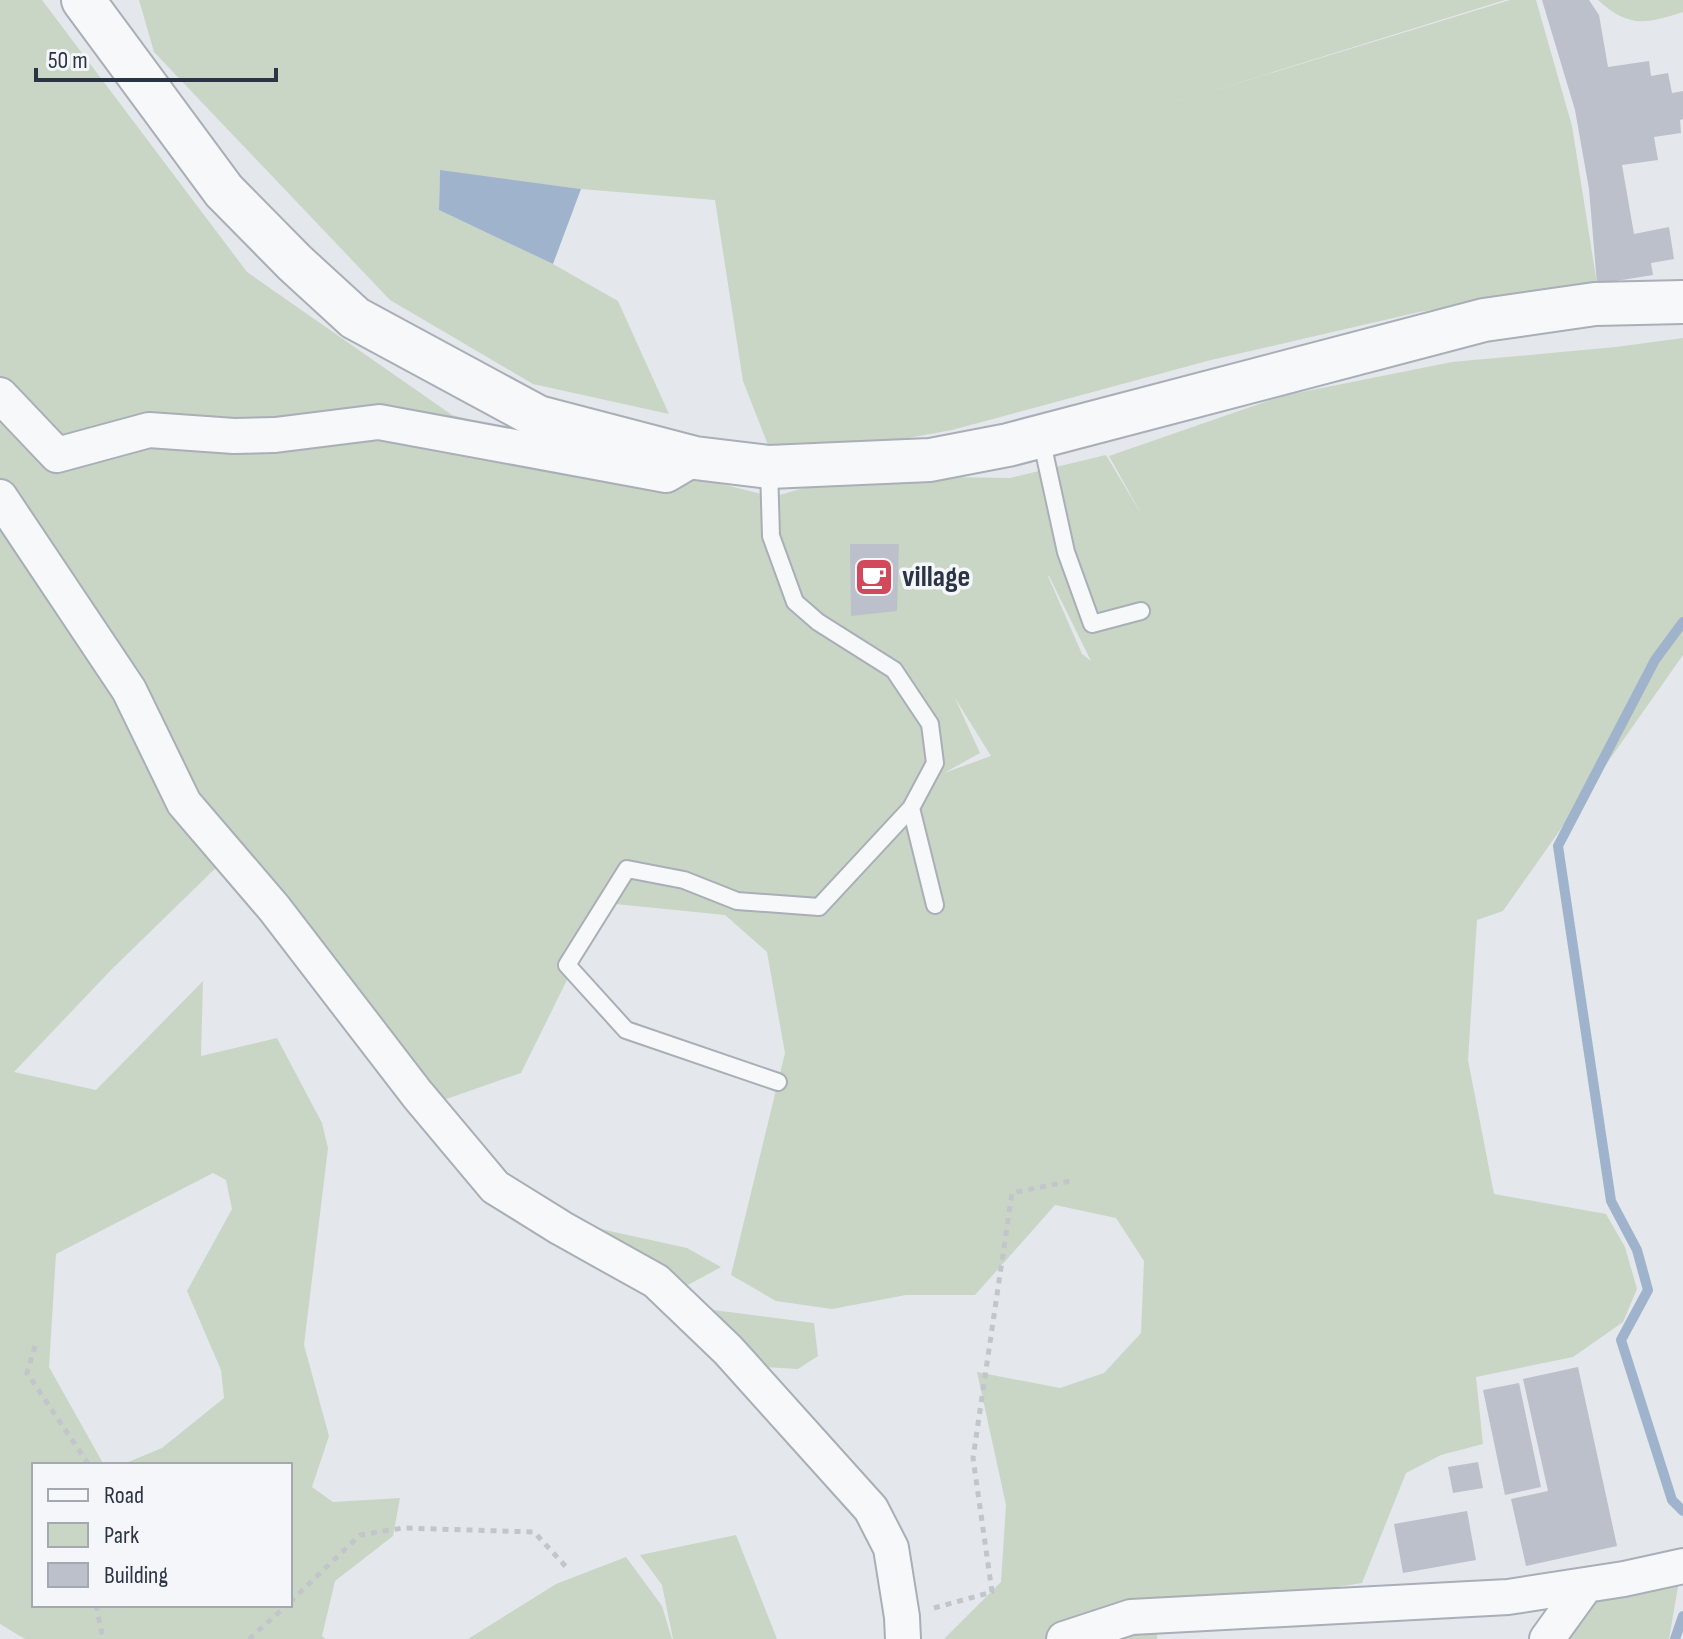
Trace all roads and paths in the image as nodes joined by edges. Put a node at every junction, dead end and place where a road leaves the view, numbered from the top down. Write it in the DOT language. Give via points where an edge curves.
graph roads {
  1 [pos="83,0"];
  2 [pos="1683,302"];
  3 [pos="0,395"];
  4 [pos="1041,436"];
  5 [pos="695,458"];
  6 [pos="769,467"];
  7 [pos="0,497"];
  8 [pos="1141,611"];
  9 [pos="911,808"];
  10 [pos="935,905"];
  11 [pos="778,1082"];
  12 [pos="1075,1180"];
  13 [pos="35,1346"];
  14 [pos="88,1463"];
  15 [pos="1683,1566"];
  16 [pos="569,1570"];
  17 [pos="1586,1585"];
  18 [pos="292,1600"];
  19 [pos="96,1607"];
  20 [pos="285,1607"];
  21 [pos="902,1628"];
  22 [pos="103,1639"];
  23 [pos="249,1639"];
  24 [pos="1064,1639"];
  25 [pos="1547,1639"];
  1 -- 5 [label="street" via="224,191 355,318 538,417"];
  2 -- 4 [label="street" via="1595,304 1484,320"];
  3 -- 5 [label="street" via="57,455 149,430 275,435 379,422 666,475"];
  4 -- 6 [label="street" via="930,460"];
  4 -- 8 [label="lane" via="1066,552 1092,624"];
  5 -- 6 [label="street"];
  6 -- 9 [label="lane" via="771,536 795,602 894,670 930,724 935,763"];
  7 -- 21 [label="street" via="129,690 184,803 495,1187 656,1281 728,1350 871,1509 891,1548"];
  9 -- 10 [label="lane"];
  9 -- 11 [label="lane" via="819,907 737,901 684,880 627,869 567,965 626,1030"];
  12 -- 21 [label="path" via="1012,1193 973,1458 992,1592"];
  13 -- 14 [label="path" via="27,1373"];
  15 -- 17 [label="street"];
  16 -- 18 [label="path" via="534,1532 403,1528 360,1535"];
  17 -- 24 [label="street" via="1508,1597 1131,1617"];
  17 -- 25 [label="street"];
  19 -- 22 [label="path"];
  20 -- 23 [label="path"];
}
